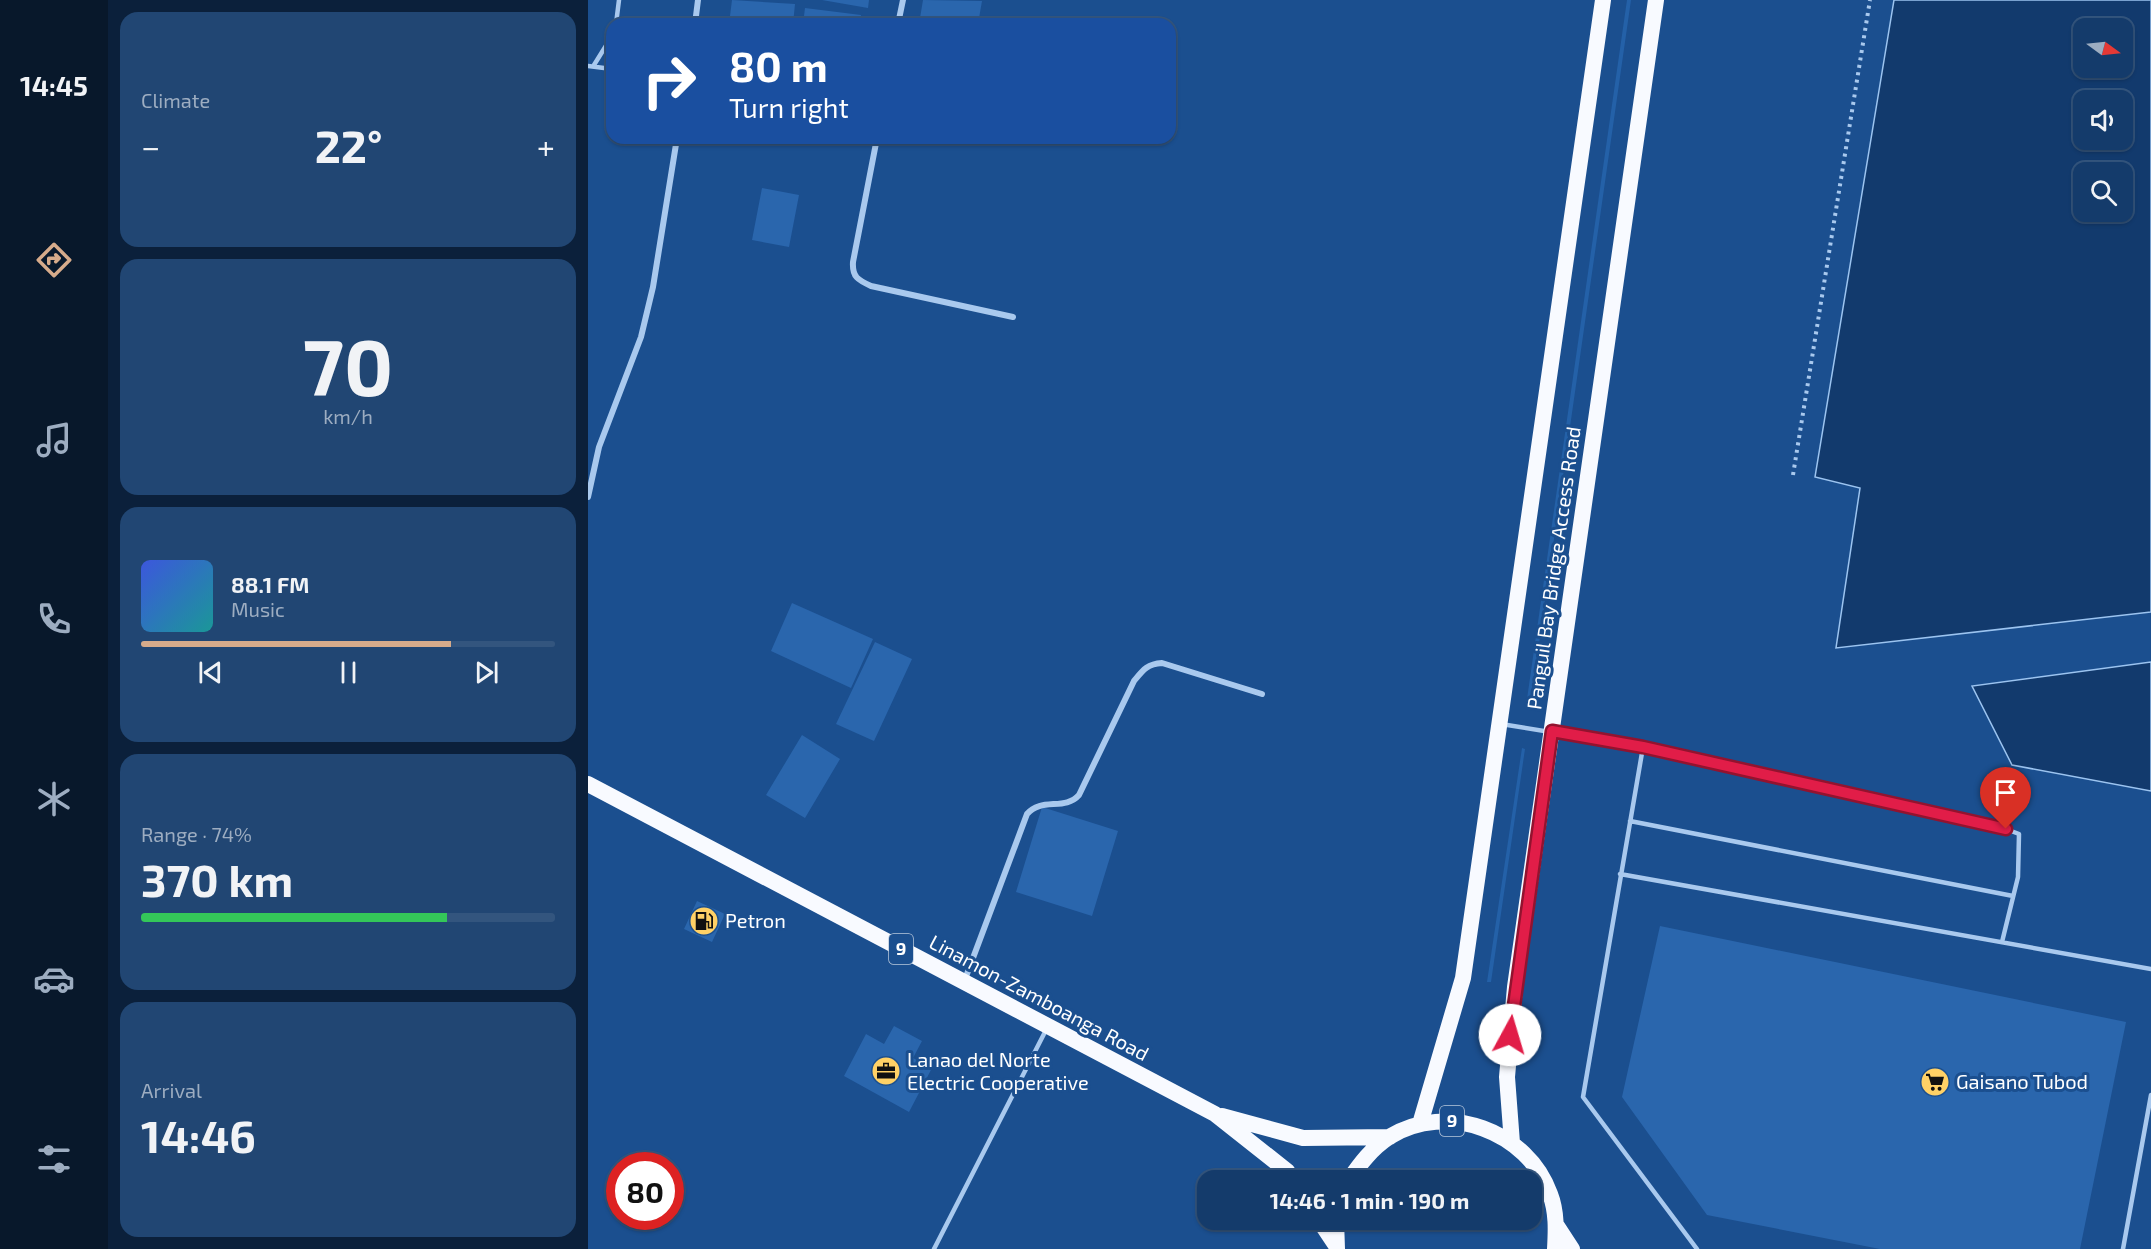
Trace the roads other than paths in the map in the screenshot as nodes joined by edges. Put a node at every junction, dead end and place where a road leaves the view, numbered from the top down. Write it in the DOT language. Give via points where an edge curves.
graph roads {
  1 [pos="619,0"];
  2 [pos="698,0"];
  3 [pos="903,0"];
  4 [pos="1603,0"];
  5 [pos="1656,0"];
  6 [pos="617,18"];
  7 [pos="696,18"];
  8 [pos="899,18"];
  9 [pos="606,45"];
  10 [pos="591,66"];
  11 [pos="606,68"];
  12 [pos="676,144"];
  13 [pos="876,144"];
  14 [pos="1013,317"];
  15 [pos="588,497"];
  16 [pos="1262,694"];
  17 [pos="1499,724"];
  18 [pos="1552,731"];
  19 [pos="1643,747"];
  20 [pos="588,784"];
  21 [pos="1630,821"];
  22 [pos="1620,874"];
  23 [pos="2013,896"];
  24 [pos="2002,942"];
  25 [pos="2151,969"];
  26 [pos="964,982"];
  27 [pos="1048,1027"];
  28 [pos="2151,1095"];
  29 [pos="1215,1114"];
  30 [pos="1420,1124"];
  31 [pos="1390,1137"];
  32 [pos="1512,1143"];
  33 [pos="1285,1170"];
  34 [pos="1356,1170"];
  35 [pos="1557,1226"];
  36 [pos="1325,1230"];
  37 [pos="1336,1230"];
  38 [pos="1336,1247"];
  39 [pos="934,1249"];
  40 [pos="1555,1249"];
  41 [pos="1572,1249"];
  42 [pos="1697,1249"];
  43 [pos="2123,1249"];
  1 -- 6 [label="lane"];
  2 -- 7 [label="street"];
  3 -- 8 [label="street"];
  4 -- 17 [label="highway, Panguil Bay Bridge Access Road"];
  5 -- 18 [label="highway, Panguil Bay Bridge Access Road"];
  9 -- 10 [label="lane"];
  10 -- 11 [label="lane"];
  12 -- 15 [label="street" via="641,337 599,447"];
  13 -- 14 [label="street" via="853,262 858,280"];
  16 -- 26 [label="street" via="1161,663 1144,668 1079,795 1068,803 1040,804 1028,814"];
  17 -- 18 [label="lane"];
  17 -- 30 [label="highway, Panguil Bay Bridge Access Road" via="1463,978"];
  18 -- 19 [label="lane"];
  18 -- 32 [label="highway, Panguil Bay Bridge Access Road" via="1510,1035 1507,1086"];
  19 -- 21 [label="lane"];
  19 -- 23 [label="lane" via="2019,834"];
  20 -- 26 [label="highway, Linamon-Zamboanga Road / 9"];
  21 -- 22 [label="lane"];
  21 -- 23 [label="lane"];
  22 -- 24 [label="lane"];
  22 -- 42 [label="lane" via="1583,1097"];
  23 -- 24 [label="lane"];
  24 -- 25 [label="lane"];
  26 -- 27 [label="highway, Linamon-Zamboanga Road / 9"];
  27 -- 29 [label="highway, Linamon-Zamboanga Road / 9"];
  27 -- 39 [label="lane"];
  28 -- 43 [label="lane"];
  29 -- 31 [label="highway, Linamon-Zamboanga Road / 9" via="1303,1138"];
  29 -- 33 [label="highway, Linamon-Zamboanga Road / 9"];
  30 -- 31 [label="highway, 9"];
  30 -- 32 [label="highway, 9" via="1452,1121 1484,1128"];
  31 -- 34 [label="highway, 9" via="1365,1157"];
  32 -- 35 [label="highway, 9" via="1535,1166 1550,1194"];
  35 -- 40 [label="highway, 9"];
  35 -- 41 [label="highway, 9"];
  36 -- 38 [label="highway"];
  37 -- 38 [label="highway"];
}
